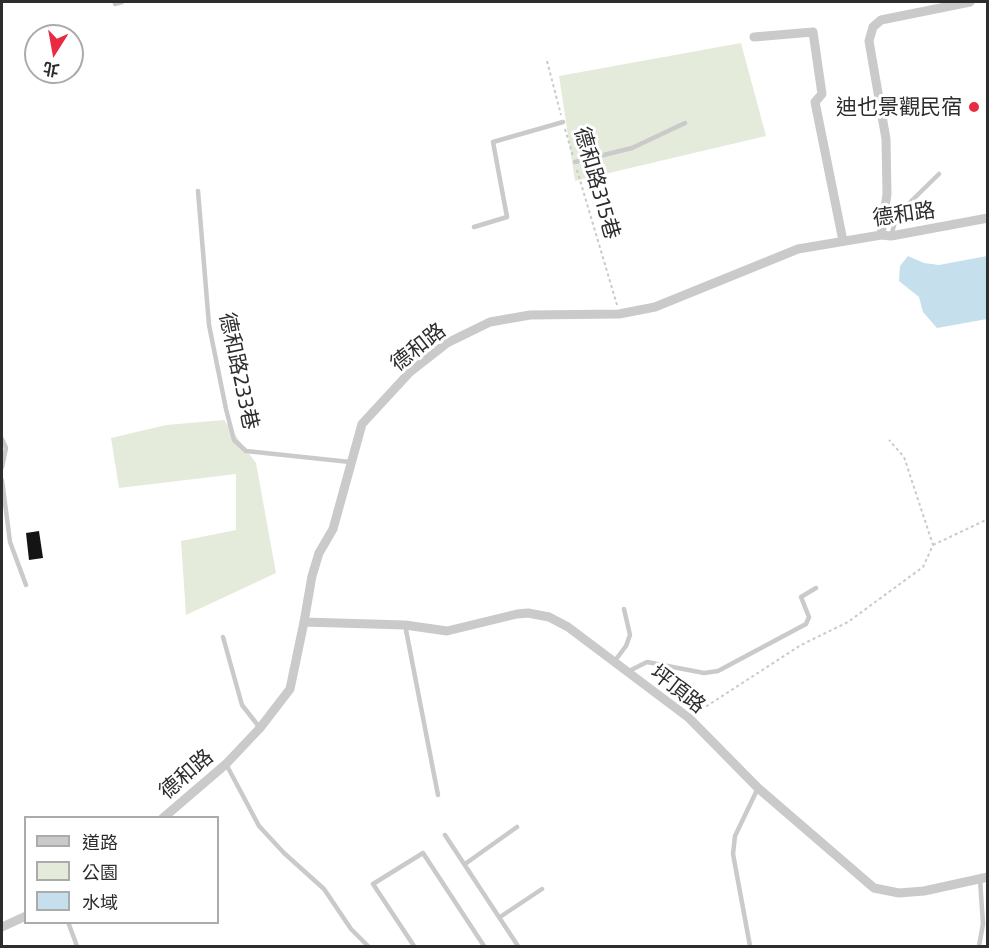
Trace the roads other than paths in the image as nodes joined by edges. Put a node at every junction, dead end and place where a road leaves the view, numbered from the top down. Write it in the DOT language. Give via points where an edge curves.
graph roads {
  1 [pos="122,2"];
  2 [pos="970,2"];
  3 [pos="115,3"];
  4 [pos="754,37"];
  5 [pos="563,122"];
  6 [pos="685,123"];
  7 [pos="575,162"];
  8 [pos="939,174"];
  9 [pos="198,191"];
  10 [pos="987,218"];
  11 [pos="474,227"];
  12 [pos="886,235"];
  13 [pos="843,241"];
  14 [pos="2,439"];
  15 [pos="350,462"];
  16 [pos="2,467"];
  17 [pos="2,480"];
  18 [pos="26,585"];
  19 [pos="816,588"];
  20 [pos="624,609"];
  21 [pos="304,622"];
  22 [pos="405,625"];
  23 [pos="223,637"];
  24 [pos="614,662"];
  25 [pos="627,672"];
  26 [pos="261,728"];
  27 [pos="226,764"];
  28 [pos="758,788"];
  29 [pos="438,795"];
  30 [pos="165,816"];
  31 [pos="517,827"];
  32 [pos="445,835"];
  33 [pos="465,864"];
  34 [pos="984,878"];
  35 [pos="542,889"];
  36 [pos="24,917"];
  37 [pos="500,917"];
  38 [pos="69,924"];
  39 [pos="2,927"];
  40 [pos="77,946"];
  41 [pos="368,946"];
  42 [pos="414,946"];
  43 [pos="484,946"];
  44 [pos="518,946"];
  45 [pos="750,946"];
  46 [pos="980,946"];
  1 -- 3 [label="lane"];
  2 -- 12 [label="street" via="881,20 873,27 869,41 886,140"];
  4 -- 13 [label="street" via="813,32 822,94 815,102"];
  5 -- 11 [label="lane" via="493,142 507,218"];
  6 -- 7 [label="lane" via="632,148"];
  8 -- 12 [label="lane" via="897,215"];
  9 -- 15 [label="lane, 德和路233巷" via="209,326 234,440 246,451"];
  10 -- 12 [label="street, 德和路"];
  12 -- 13 [label="street, 德和路"];
  13 -- 15 [label="street, 德和路" via="798,249 655,307 620,314 530,315 490,322 447,343 410,372 362,424"];
  14 -- 16 [label="lane" via="6,448"];
  15 -- 21 [label="street, 德和路" via="333,529 312,576"];
  17 -- 18 [label="lane" via="10,542"];
  19 -- 25 [label="lane" via="801,597 809,617 806,624 718,671 704,673 647,662"];
  20 -- 24 [label="lane" via="630,635"];
  21 -- 22 [label="street, 坪頂路"];
  21 -- 26 [label="street, 德和路" via="290,689"];
  22 -- 24 [label="street, 坪頂路" via="447,631 517,614 538,614 559,621"];
  22 -- 29 [label="lane"];
  23 -- 26 [label="lane" via="242,705"];
  24 -- 25 [label="street, 坪頂路"];
  25 -- 28 [label="street, 坪頂路" via="689,718"];
  26 -- 27 [label="street, 德和路"];
  27 -- 30 [label="street, 德和路"];
  27 -- 41 [label="lane" via="259,826 324,889 351,929"];
  28 -- 34 [label="street, 坪頂路" via="874,888 899,893 924,891"];
  28 -- 45 [label="lane" via="735,836 733,854"];
  31 -- 33 [label="lane"];
  32 -- 33 [label="lane"];
  33 -- 37 [label="lane"];
  34 -- 46 [label="lane"];
  35 -- 37 [label="lane"];
  36 -- 39 [label="street"];
  37 -- 44 [label="lane"];
  38 -- 40 [label="lane"];
  42 -- 43 [label="lane" via="373,884 423,853"];
}
